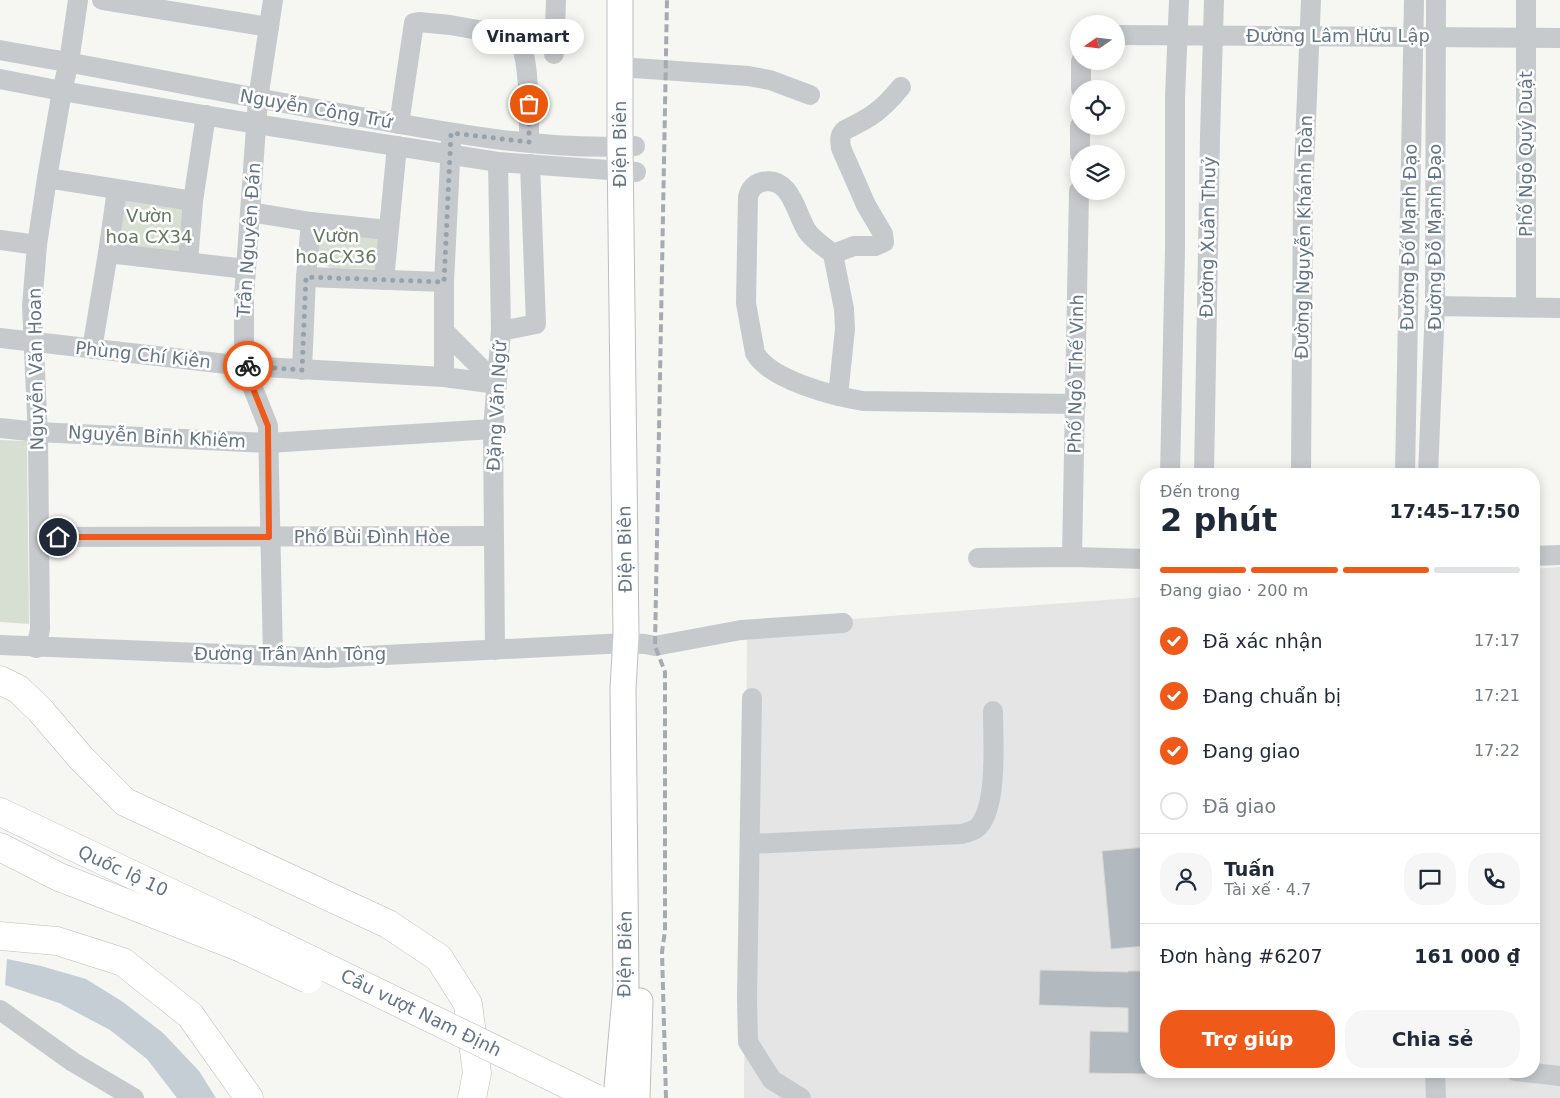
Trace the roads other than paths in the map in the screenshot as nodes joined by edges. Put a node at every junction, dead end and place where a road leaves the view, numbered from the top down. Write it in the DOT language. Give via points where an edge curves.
graph roads {
  1 [pos="78,0"];
  2 [pos="102,0"];
  3 [pos="273,0"];
  4 [pos="556,0"];
  5 [pos="620,0"];
  6 [pos="634,0"];
  7 [pos="1179,0"];
  8 [pos="1214,0"];
  9 [pos="1311,0"];
  10 [pos="1414,0"];
  11 [pos="1436,0"];
  12 [pos="1526,0"];
  13 [pos="269,27"];
  14 [pos="1125,35"];
  15 [pos="1178,35"];
  16 [pos="1214,36"];
  17 [pos="1310,36"];
  18 [pos="1413,37"];
  19 [pos="1435,37"];
  20 [pos="1526,38"];
  21 [pos="1560,38"];
  22 [pos="0,50"];
  23 [pos="554,54"];
  24 [pos="69,62"];
  25 [pos="634,68"];
  26 [pos="0,80"];
  27 [pos="901,86"];
  28 [pos="62,91"];
  29 [pos="810,95"];
  30 [pos="258,99"];
  31 [pos="206,115"];
  32 [pos="256,124"];
  33 [pos="399,124"];
  34 [pos="451,133"];
  35 [pos="529,142"];
  36 [pos="397,146"];
  37 [pos="450,155"];
  38 [pos="628,158"];
  39 [pos="498,162"];
  40 [pos="530,164"];
  41 [pos="47,178"];
  42 [pos="117,190"];
  43 [pos="1079,200"];
  44 [pos="193,202"];
  45 [pos="250,212"];
  46 [pos="311,222"];
  47 [pos="388,230"];
  48 [pos="0,240"];
  49 [pos="37,245"];
  50 [pos="108,253"];
  51 [pos="834,254"];
  52 [pos="188,262"];
  53 [pos="246,269"];
  54 [pos="306,277"];
  55 [pos="384,280"];
  56 [pos="444,282"];
  57 [pos="1436,306"];
  58 [pos="1526,307"];
  59 [pos="1560,308"];
  60 [pos="501,331"];
  61 [pos="444,332"];
  62 [pos="0,338"];
  63 [pos="33,342"];
  64 [pos="92,349"];
  65 [pos="244,366"];
  66 [pos="302,370"];
  67 [pos="444,377"];
  68 [pos="496,384"];
  69 [pos="838,396"];
  70 [pos="1076,404"];
  71 [pos="0,428"];
  72 [pos="493,430"];
  73 [pos="37,432"];
  74 [pos="268,443"];
  75 [pos="1170,468"];
  76 [pos="1204,468"];
  77 [pos="1301,468"];
  78 [pos="1405,468"];
  79 [pos="1428,468"];
  80 [pos="494,536"];
  81 [pos="39,537"];
  82 [pos="269,537"];
  83 [pos="1560,555"];
  84 [pos="1540,556"];
  85 [pos="1072,557"];
  86 [pos="978,558"];
  87 [pos="1140,559"];
  88 [pos="843,623"];
  89 [pos="633,644"];
  90 [pos="0,645"];
  91 [pos="36,648"];
  92 [pos="495,650"];
  93 [pos="272,656"];
  94 [pos="0,680"];
  95 [pos="752,698"];
  96 [pos="993,711"];
  97 [pos="0,801"];
  98 [pos="0,812"];
  99 [pos="750,844"];
  100 [pos="0,847"];
  101 [pos="72,848"];
  102 [pos="0,853"];
  103 [pos="60,877"];
  104 [pos="0,936"];
  105 [pos="244,938"];
  106 [pos="1,1013"];
  107 [pos="1540,1074"];
  108 [pos="1560,1076"];
  109 [pos="1435,1078"];
  110 [pos="134,1098"];
  111 [pos="249,1098"];
  112 [pos="472,1098"];
  113 [pos="556,1098"];
  114 [pos="594,1098"];
  115 [pos="616,1098"];
  116 [pos="637,1098"];
  117 [pos="801,1098"];
  118 [pos="1436,1098"];
  1 -- 24 [label="street, Nguyễn Văn Hoan"];
  2 -- 13 [label="street"];
  3 -- 13 [label="street, Trần Nguyên Đán"];
  4 -- 23 [label="street"];
  5 -- 38 [label="main road, Điện Biên"];
  6 -- 25 [label="main road, Điện Biên"];
  7 -- 15 [label="street, Đường Xuân Thuỷ"];
  8 -- 16 [label="street, Đường Xuân Thuỷ"];
  9 -- 17 [label="street, Đường Nguyễn Khánh Toàn"];
  10 -- 18 [label="street, Đường Đố Mạnh Đạo"];
  11 -- 19 [label="street, Đường Đỗ Mạnh Đạo"];
  12 -- 20 [label="street, Phố Ngô Quý Duật"];
  13 -- 30 [label="street, Trần Nguyên Đán"];
  14 -- 15 [label="street, Đường Lâm Hữu Lập"];
  15 -- 16 [label="street, Đường Lâm Hữu Lập"];
  15 -- 75 [label="street, Đường Xuân Thuỷ"];
  16 -- 17 [label="street, Đường Lâm Hữu Lập"];
  16 -- 76 [label="street, Đường Xuân Thuỷ"];
  17 -- 18 [label="street, Đường Lâm Hữu Lập"];
  17 -- 77 [label="street, Đường Nguyễn Khánh Toàn" via="1303,192"];
  18 -- 19 [label="street, Đường Lâm Hữu Lập"];
  18 -- 78 [label="street, Đường Đố Mạnh Đạo"];
  19 -- 20 [label="street, Đường Lâm Hữu Lập"];
  19 -- 57 [label="street, Đường Đỗ Mạnh Đạo"];
  20 -- 21 [label="street, Đường Lâm Hữu Lập"];
  20 -- 58 [label="street, Phố Ngô Quý Duật"];
  22 -- 24 [label="street, Nguyễn Công Trứ"];
  24 -- 28 [label="street, Nguyễn Văn Hoan"];
  24 -- 30 [label="street, Nguyễn Công Trứ"];
  25 -- 29 [label="street" via="748,76 770,80"];
  25 -- 38 [label="main road, Điện Biên"];
  26 -- 28 [label="street, Nguyễn Công Trứ"];
  27 -- 51 [label="street" via="874,115 841,133 840,140 884,242 876,246 854,246"];
  28 -- 31 [label="street, Nguyễn Công Trứ"];
  28 -- 41 [label="street, Nguyễn Văn Hoan"];
  30 -- 32 [label="street, Trần Nguyên Đán"];
  30 -- 33 [label="street, Nguyễn Công Trứ"];
  31 -- 32 [label="street, Nguyễn Công Trứ"];
  31 -- 44 [label="street"];
  32 -- 36 [label="street, Nguyễn Công Trứ"];
  32 -- 45 [label="street, Trần Nguyên Đán"];
  33 -- 34 [label="street, Nguyễn Công Trứ"];
  33 -- 35 [label="street" via="414,23 450,25 520,40 524,50 528,95"];
  34 -- 35 [label="street, Nguyễn Công Trứ"];
  34 -- 37 [label="street"];
  35 -- 38 [label="street, Nguyễn Công Trứ"];
  36 -- 37 [label="street, Nguyễn Công Trứ"];
  36 -- 47 [label="street"];
  37 -- 39 [label="street, Nguyễn Công Trứ"];
  37 -- 56 [label="street"];
  38 -- 40 [label="street, Nguyễn Công Trứ"];
  38 -- 89 [label="main road, Điện Biên"];
  39 -- 40 [label="street, Nguyễn Công Trứ"];
  39 -- 60 [label="street, Đặng Văn Ngữ"];
  40 -- 60 [label="street" via="536,324"];
  41 -- 42 [label="street"];
  41 -- 49 [label="street, Nguyễn Văn Hoan"];
  42 -- 44 [label="street"];
  42 -- 50 [label="street"];
  43 -- 70 [label="street, Phố Ngô Thế Vinh"];
  44 -- 52 [label="street"];
  45 -- 46 [label="street"];
  45 -- 53 [label="street, Trần Nguyên Đán"];
  46 -- 47 [label="street"];
  46 -- 54 [label="street"];
  47 -- 55 [label="street"];
  48 -- 49 [label="street"];
  49 -- 63 [label="street, Nguyễn Văn Hoan"];
  50 -- 52 [label="street"];
  50 -- 64 [label="street"];
  51 -- 69 [label="street" via="845,329"];
  51 -- 69 [label="street" via="808,233 791,195 781,185 762,182 749,190 746,303 755,352 767,367 804,385"];
  52 -- 53 [label="street"];
  53 -- 65 [label="street, Trần Nguyên Đán"];
  54 -- 55 [label="street"];
  54 -- 66 [label="street"];
  55 -- 56 [label="street"];
  56 -- 61 [label="street"];
  57 -- 58 [label="street"];
  57 -- 79 [label="street, Đường Đỗ Mạnh Đạo"];
  58 -- 59 [label="street"];
  60 -- 68 [label="street, Đặng Văn Ngữ"];
  61 -- 67 [label="street"];
  61 -- 68 [label="street"];
  62 -- 63 [label="street, Phùng Chí Kiên"];
  63 -- 64 [label="street, Phùng Chí Kiên"];
  63 -- 73 [label="street, Nguyễn Văn Hoan"];
  64 -- 65 [label="street, Phùng Chí Kiên"];
  65 -- 66 [label="street, Phùng Chí Kiên"];
  65 -- 74 [label="street, Trần Nguyên Đán" via="268,426"];
  66 -- 67 [label="street, Phùng Chí Kiên"];
  67 -- 68 [label="street, Phùng Chí Kiên"];
  68 -- 72 [label="street, Đặng Văn Ngữ"];
  69 -- 70 [label="street" via="862,400"];
  70 -- 85 [label="street, Phố Ngô Thế Vinh"];
  71 -- 73 [label="street, Nguyễn Bỉnh Khiêm"];
  72 -- 74 [label="street, Nguyễn Bỉnh Khiêm"];
  72 -- 80 [label="street, Đặng Văn Ngữ"];
  73 -- 74 [label="street, Nguyễn Bỉnh Khiêm"];
  73 -- 81 [label="street, Nguyễn Văn Hoan"];
  74 -- 82 [label="street, Trần Nguyên Đán"];
  80 -- 82 [label="street, Phố Bùi Đình Hòe"];
  80 -- 92 [label="street, Đặng Văn Ngữ"];
  81 -- 82 [label="street, Phố Bùi Đình Hòe"];
  81 -- 91 [label="street, Nguyễn Văn Hoan" via="40,629"];
  82 -- 93 [label="street, Trần Nguyên Đán"];
  83 -- 84 [label="street"];
  85 -- 86 [label="street"];
  85 -- 87 [label="street"];
  88 -- 89 [label="street, Đường Trần Anh Tông" via="741,630 655,646"];
  89 -- 92 [label="street, Đường Trần Anh Tông"];
  89 -- 115 [label="main road, Điện Biên" via="623,689 626,986"];
  89 -- 116 [label="main road, Điện Biên" via="641,985"];
  90 -- 91 [label="street, Đường Trần Anh Tông"];
  91 -- 93 [label="street, Đường Trần Anh Tông"];
  92 -- 93 [label="street, Đường Trần Anh Tông" via="326,658"];
  94 -- 112 [label="highway" via="29,699 125,802 388,924 439,958 468,1004 477,1073"];
  95 -- 99 [label="street"];
  96 -- 99 [label="street" via="993,773 988,806 978,826 971,832"];
  97 -- 101 [label="highway"];
  98 -- 101 [label="highway, Quốc lộ 10"];
  99 -- 117 [label="street" via="748,1042 772,1080"];
  100 -- 103 [label="highway, Quốc lộ 10"];
  101 -- 105 [label="highway, Quốc lộ 10"];
  102 -- 103 [label="highway"];
  103 -- 105 [label="highway, Quốc lộ 10"];
  104 -- 111 [label="highway" via="57,941 123,962 190,1015"];
  105 -- 113 [label="highway, Cầu vượt Nam Định, bridge" via="411,1027"];
  105 -- 114 [label="highway, Cầu vượt Nam Định, bridge"];
  106 -- 110 [label="street" via="73,1062"];
  107 -- 108 [label="street"];
  109 -- 118 [label="street"];
}
